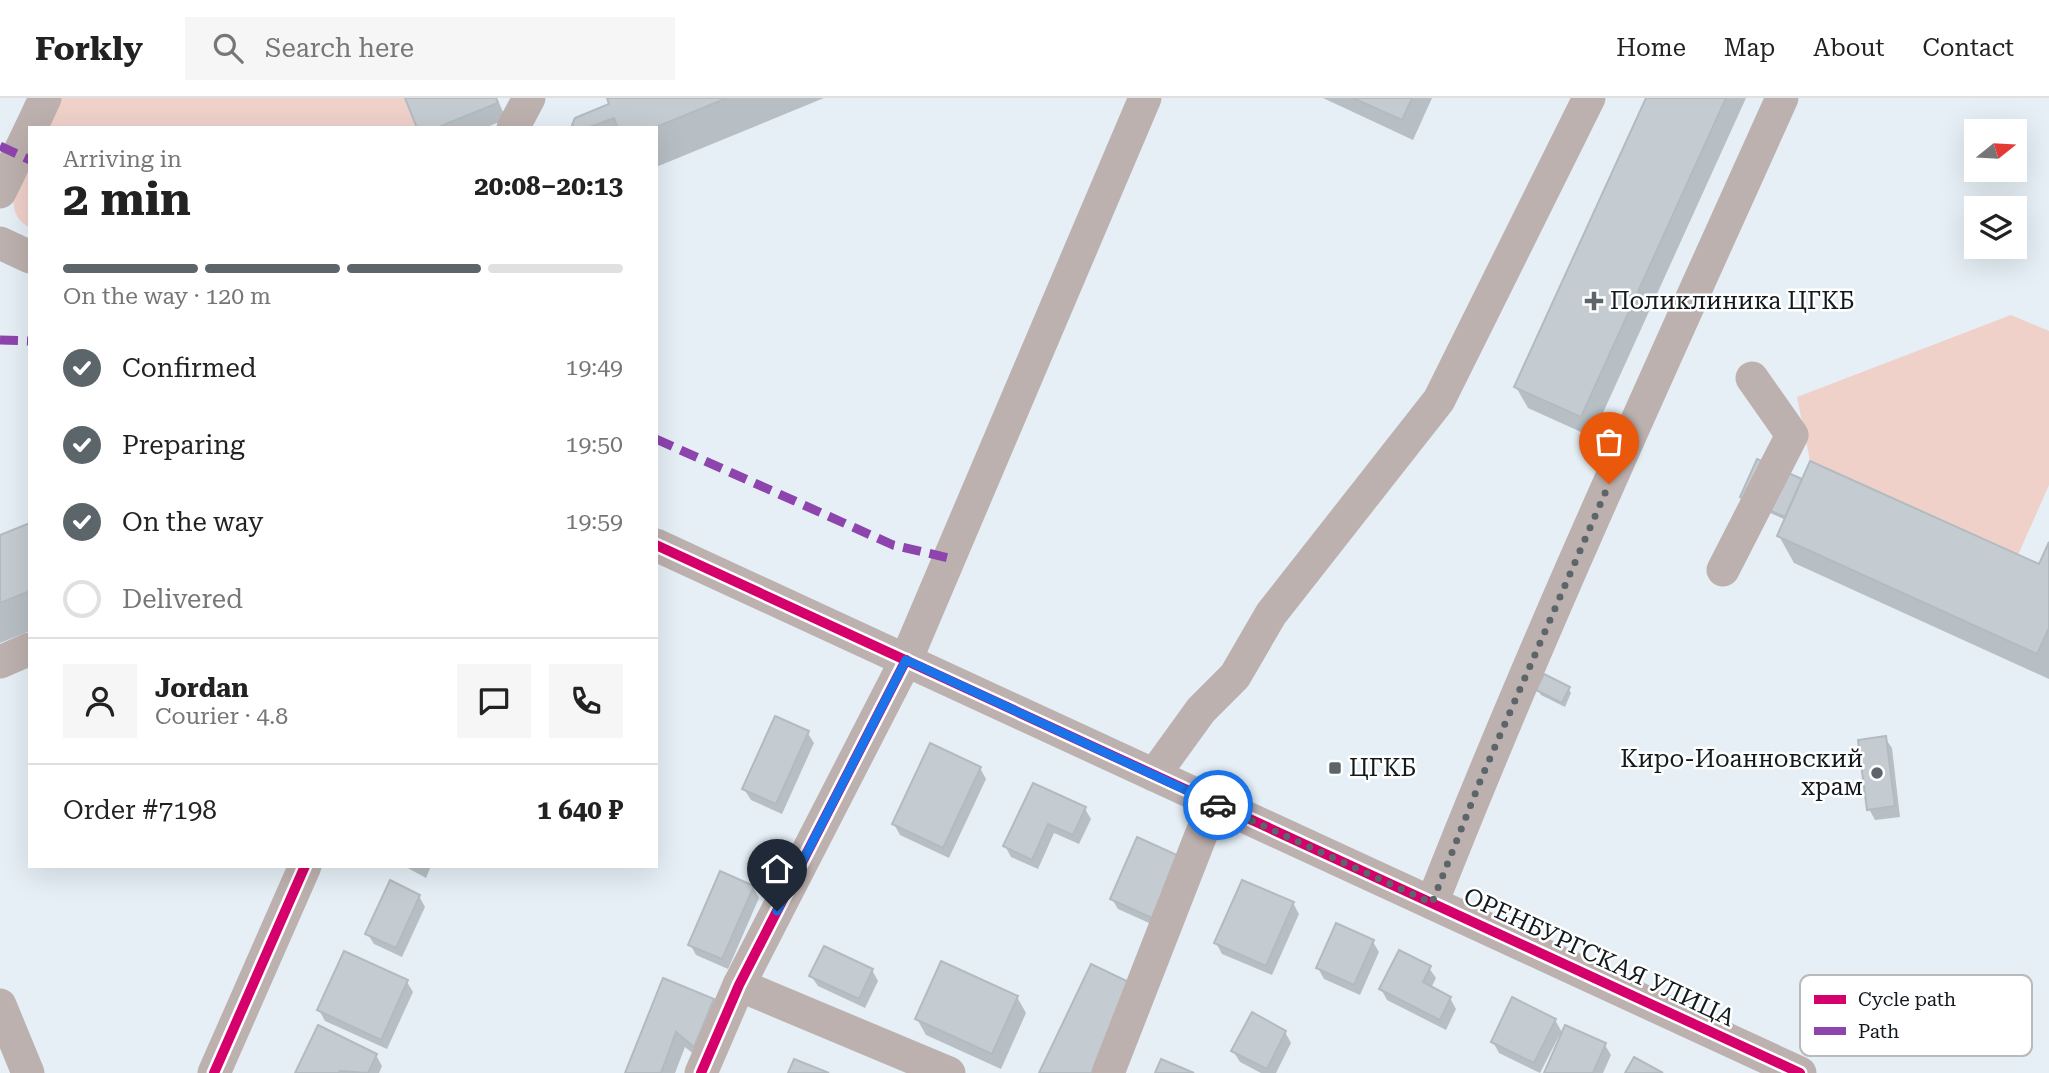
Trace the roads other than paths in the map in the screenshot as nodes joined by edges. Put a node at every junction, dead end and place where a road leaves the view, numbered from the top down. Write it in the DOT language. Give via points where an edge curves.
graph roads {
  1 [pos="46,98"];
  2 [pos="529,98"];
  3 [pos="1145,98"];
  4 [pos="1590,98"];
  5 [pos="1782,98"];
  6 [pos="32,126"];
  7 [pos="514,126"];
  8 [pos="28,133"];
  9 [pos="0,192"];
  10 [pos="0,243"];
  11 [pos="28,256"];
  12 [pos="1752,378"];
  13 [pos="658,546"];
  14 [pos="1723,570"];
  15 [pos="28,650"];
  16 [pos="906,660"];
  17 [pos="0,662"];
  18 [pos="1154,775"];
  19 [pos="1215,803"];
  20 [pos="304,868"];
  21 [pos="1432,903"];
  22 [pos="740,985"];
  23 [pos="0,1005"];
  24 [pos="28,1073"];
  25 [pos="214,1073"];
  26 [pos="701,1073"];
  27 [pos="949,1073"];
  28 [pos="1108,1073"];
  29 [pos="1800,1073"];
  1 -- 6 [label="street"];
  2 -- 7 [label="street"];
  3 -- 16 [label="street"];
  4 -- 18 [label="street" via="1439,400 1271,614 1235,676 1200,710"];
  5 -- 21 [label="street" via="1596,512"];
  8 -- 9 [label="street"];
  10 -- 11 [label="street"];
  12 -- 14 [label="street" via="1792,435"];
  13 -- 16 [label="street, ОРЕНБУРГСКАЯ УЛИЦА"];
  15 -- 17 [label="street"];
  16 -- 18 [label="street, ОРЕНБУРГСКАЯ УЛИЦА"];
  16 -- 22 [label="street"];
  18 -- 19 [label="street, ОРЕНБУРГСКАЯ УЛИЦА"];
  19 -- 21 [label="street, ОРЕНБУРГСКАЯ УЛИЦА"];
  19 -- 28 [label="street"];
  20 -- 25 [label="street"];
  21 -- 29 [label="street, ОРЕНБУРГСКАЯ УЛИЦА"];
  22 -- 26 [label="street"];
  22 -- 27 [label="street"];
  23 -- 24 [label="street"];
}
